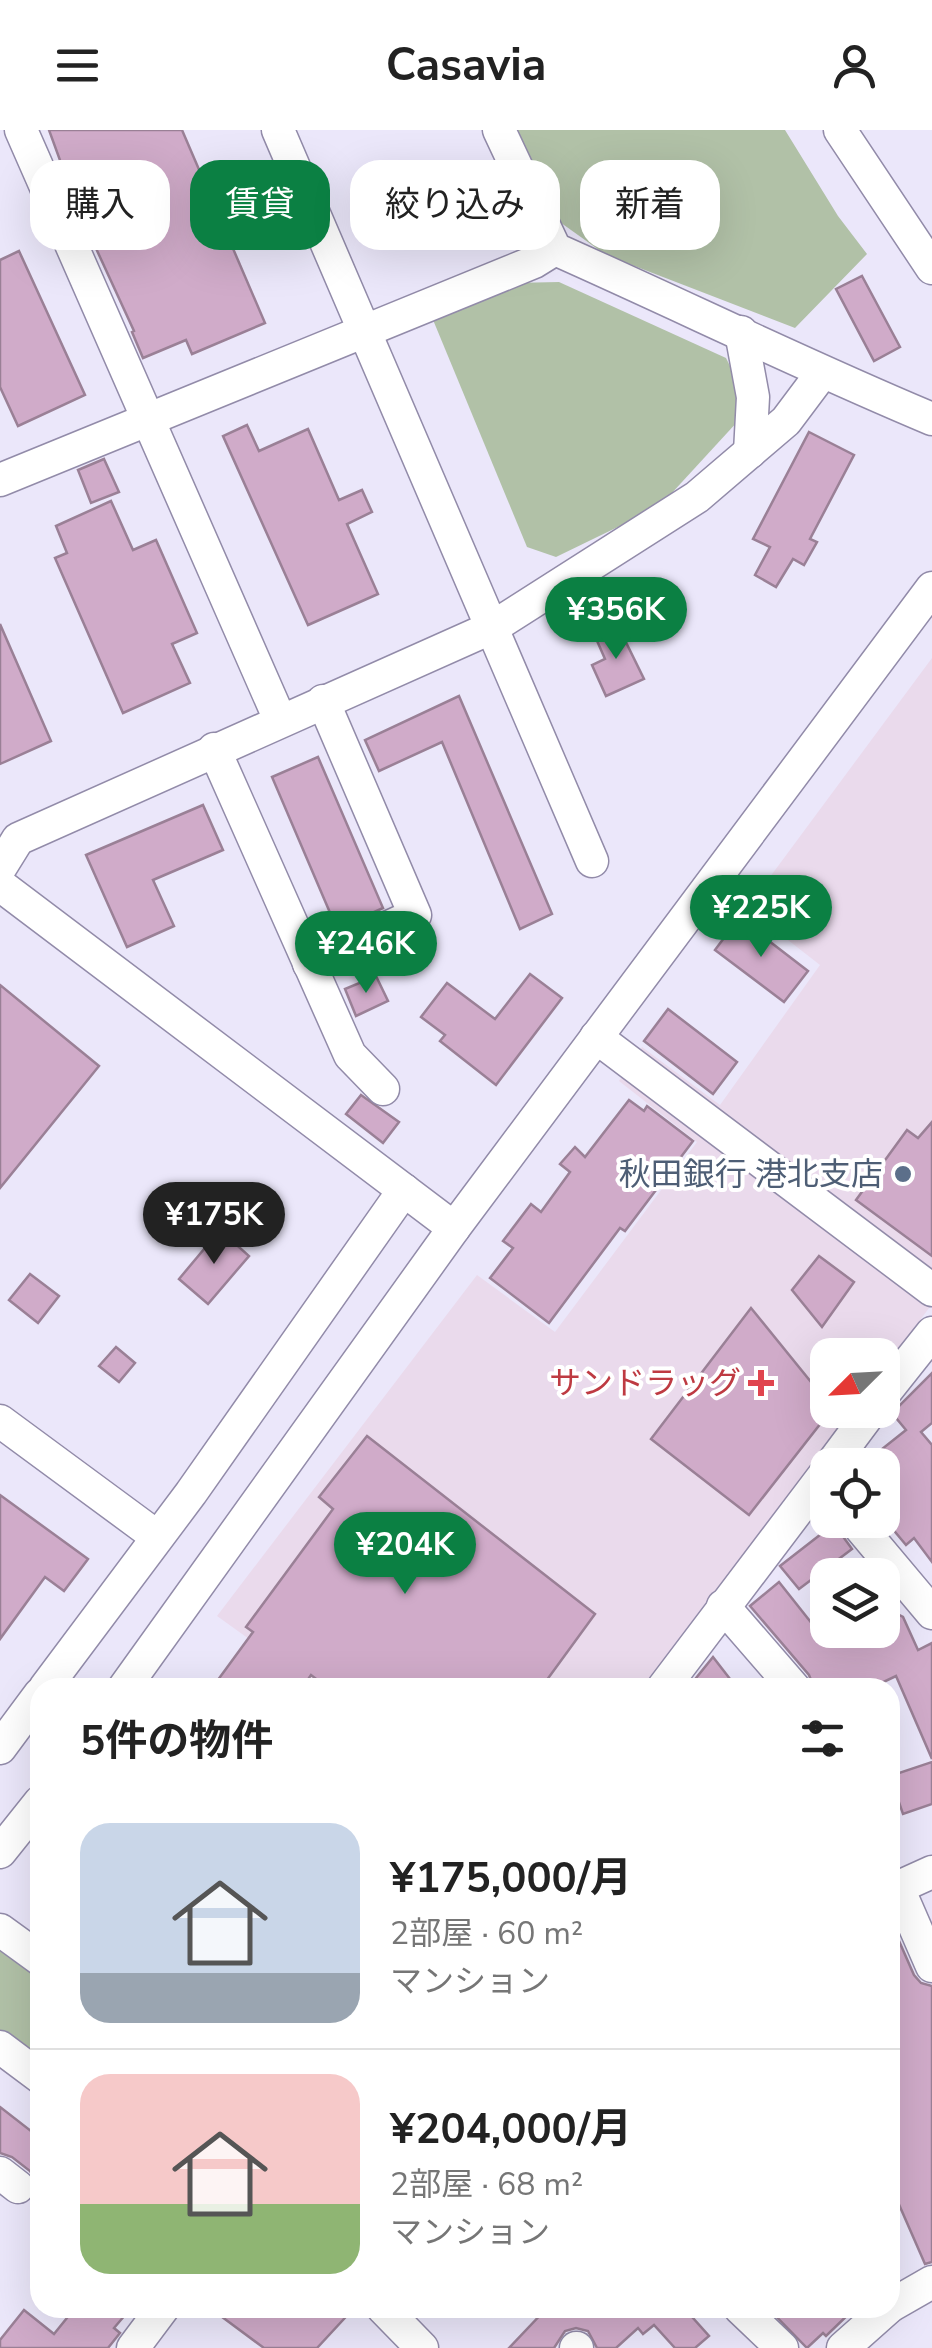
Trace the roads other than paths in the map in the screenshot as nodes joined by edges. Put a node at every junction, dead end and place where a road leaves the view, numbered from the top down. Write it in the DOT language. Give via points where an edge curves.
graph roads {
  1 [pos="22,130"];
  2 [pos="278,130"];
  3 [pos="499,130"];
  4 [pos="840,130"];
  5 [pos="513,160"];
  6 [pos="553,250"];
  7 [pos="557,250"];
  8 [pos="932,268"];
  9 [pos="363,332"];
  10 [pos="741,332"];
  11 [pos="822,373"];
  12 [pos="932,419"];
  13 [pos="147,420"];
  14 [pos="750,452"];
  15 [pos="0,480"];
  16 [pos="932,588"];
  17 [pos="493,627"];
  18 [pos="323,701"];
  19 [pos="280,720"];
  20 [pos="214,750"];
  21 [pos="592,862"];
  22 [pos="0,868"];
  23 [pos="0,886"];
  24 [pos="309,964"];
  25 [pos="596,1037"];
  26 [pos="383,1089"];
  27 [pos="404,1190"];
  28 [pos="454,1228"];
  29 [pos="932,1290"];
  30 [pos="928,1348"];
  31 [pos="900,1377"];
  32 [pos="0,1421"];
  33 [pos="810,1496"];
  34 [pos="156,1536"];
  35 [pos="869,1538"];
  36 [pos="723,1606"];
  37 [pos="932,1613"];
  38 [pos="52,1678"];
  39 [pos="131,1678"];
  40 [pos="670,1678"];
  41 [pos="785,1678"];
  42 [pos="30,1704"];
  43 [pos="5,1730"];
  44 [pos="30,1814"];
  45 [pos="0,1852"];
  46 [pos="932,1872"];
  47 [pos="900,1886"];
  48 [pos="900,1901"];
  49 [pos="0,1930"];
  50 [pos="30,1952"];
  51 [pos="932,1966"];
  52 [pos="0,2048"];
  53 [pos="30,2069"];
  54 [pos="932,2282"];
  55 [pos="900,2300"];
  56 [pos="155,2318"];
  57 [pos="393,2318"];
  58 [pos="750,2318"];
  59 [pos="876,2318"];
  60 [pos="133,2348"];
  61 [pos="422,2348"];
  62 [pos="782,2348"];
  63 [pos="843,2348"];
  1 -- 13 [label="street"];
  2 -- 9 [label="street"];
  3 -- 5 [label="street"];
  4 -- 8 [label="street"];
  6 -- 9 [label="street"];
  7 -- 10 [label="street"];
  9 -- 13 [label="street"];
  9 -- 17 [label="street"];
  10 -- 11 [label="street"];
  10 -- 14 [label="street" via="753,397"];
  11 -- 12 [label="street"];
  11 -- 14 [label="street" via="786,421"];
  13 -- 15 [label="street"];
  13 -- 19 [label="street"];
  14 -- 17 [label="street" via="697,497"];
  16 -- 25 [label="street"];
  17 -- 18 [label="street"];
  17 -- 21 [label="street"];
  18 -- 19 [label="street"];
  18 -- 24 [label="street" via="415,915"];
  19 -- 20 [label="street"];
  20 -- 22 [label="street" via="18,839"];
  20 -- 24 [label="street"];
  23 -- 27 [label="street"];
  24 -- 26 [label="street" via="350,1055"];
  25 -- 28 [label="street"];
  25 -- 29 [label="street"];
  27 -- 28 [label="street"];
  27 -- 34 [label="street"];
  28 -- 39 [label="street"];
  30 -- 31 [label="street"];
  32 -- 34 [label="street"];
  33 -- 36 [label="street"];
  34 -- 38 [label="street"];
  35 -- 37 [label="street"];
  36 -- 40 [label="street"];
  36 -- 41 [label="street"];
  42 -- 43 [label="street"];
  44 -- 45 [label="street"];
  46 -- 47 [label="street"];
  48 -- 51 [label="street"];
  49 -- 50 [label="street"];
  52 -- 53 [label="street"];
  54 -- 55 [label="street"];
  56 -- 60 [label="street"];
  57 -- 61 [label="street"];
  58 -- 62 [label="street"];
  59 -- 63 [label="street"];
}
